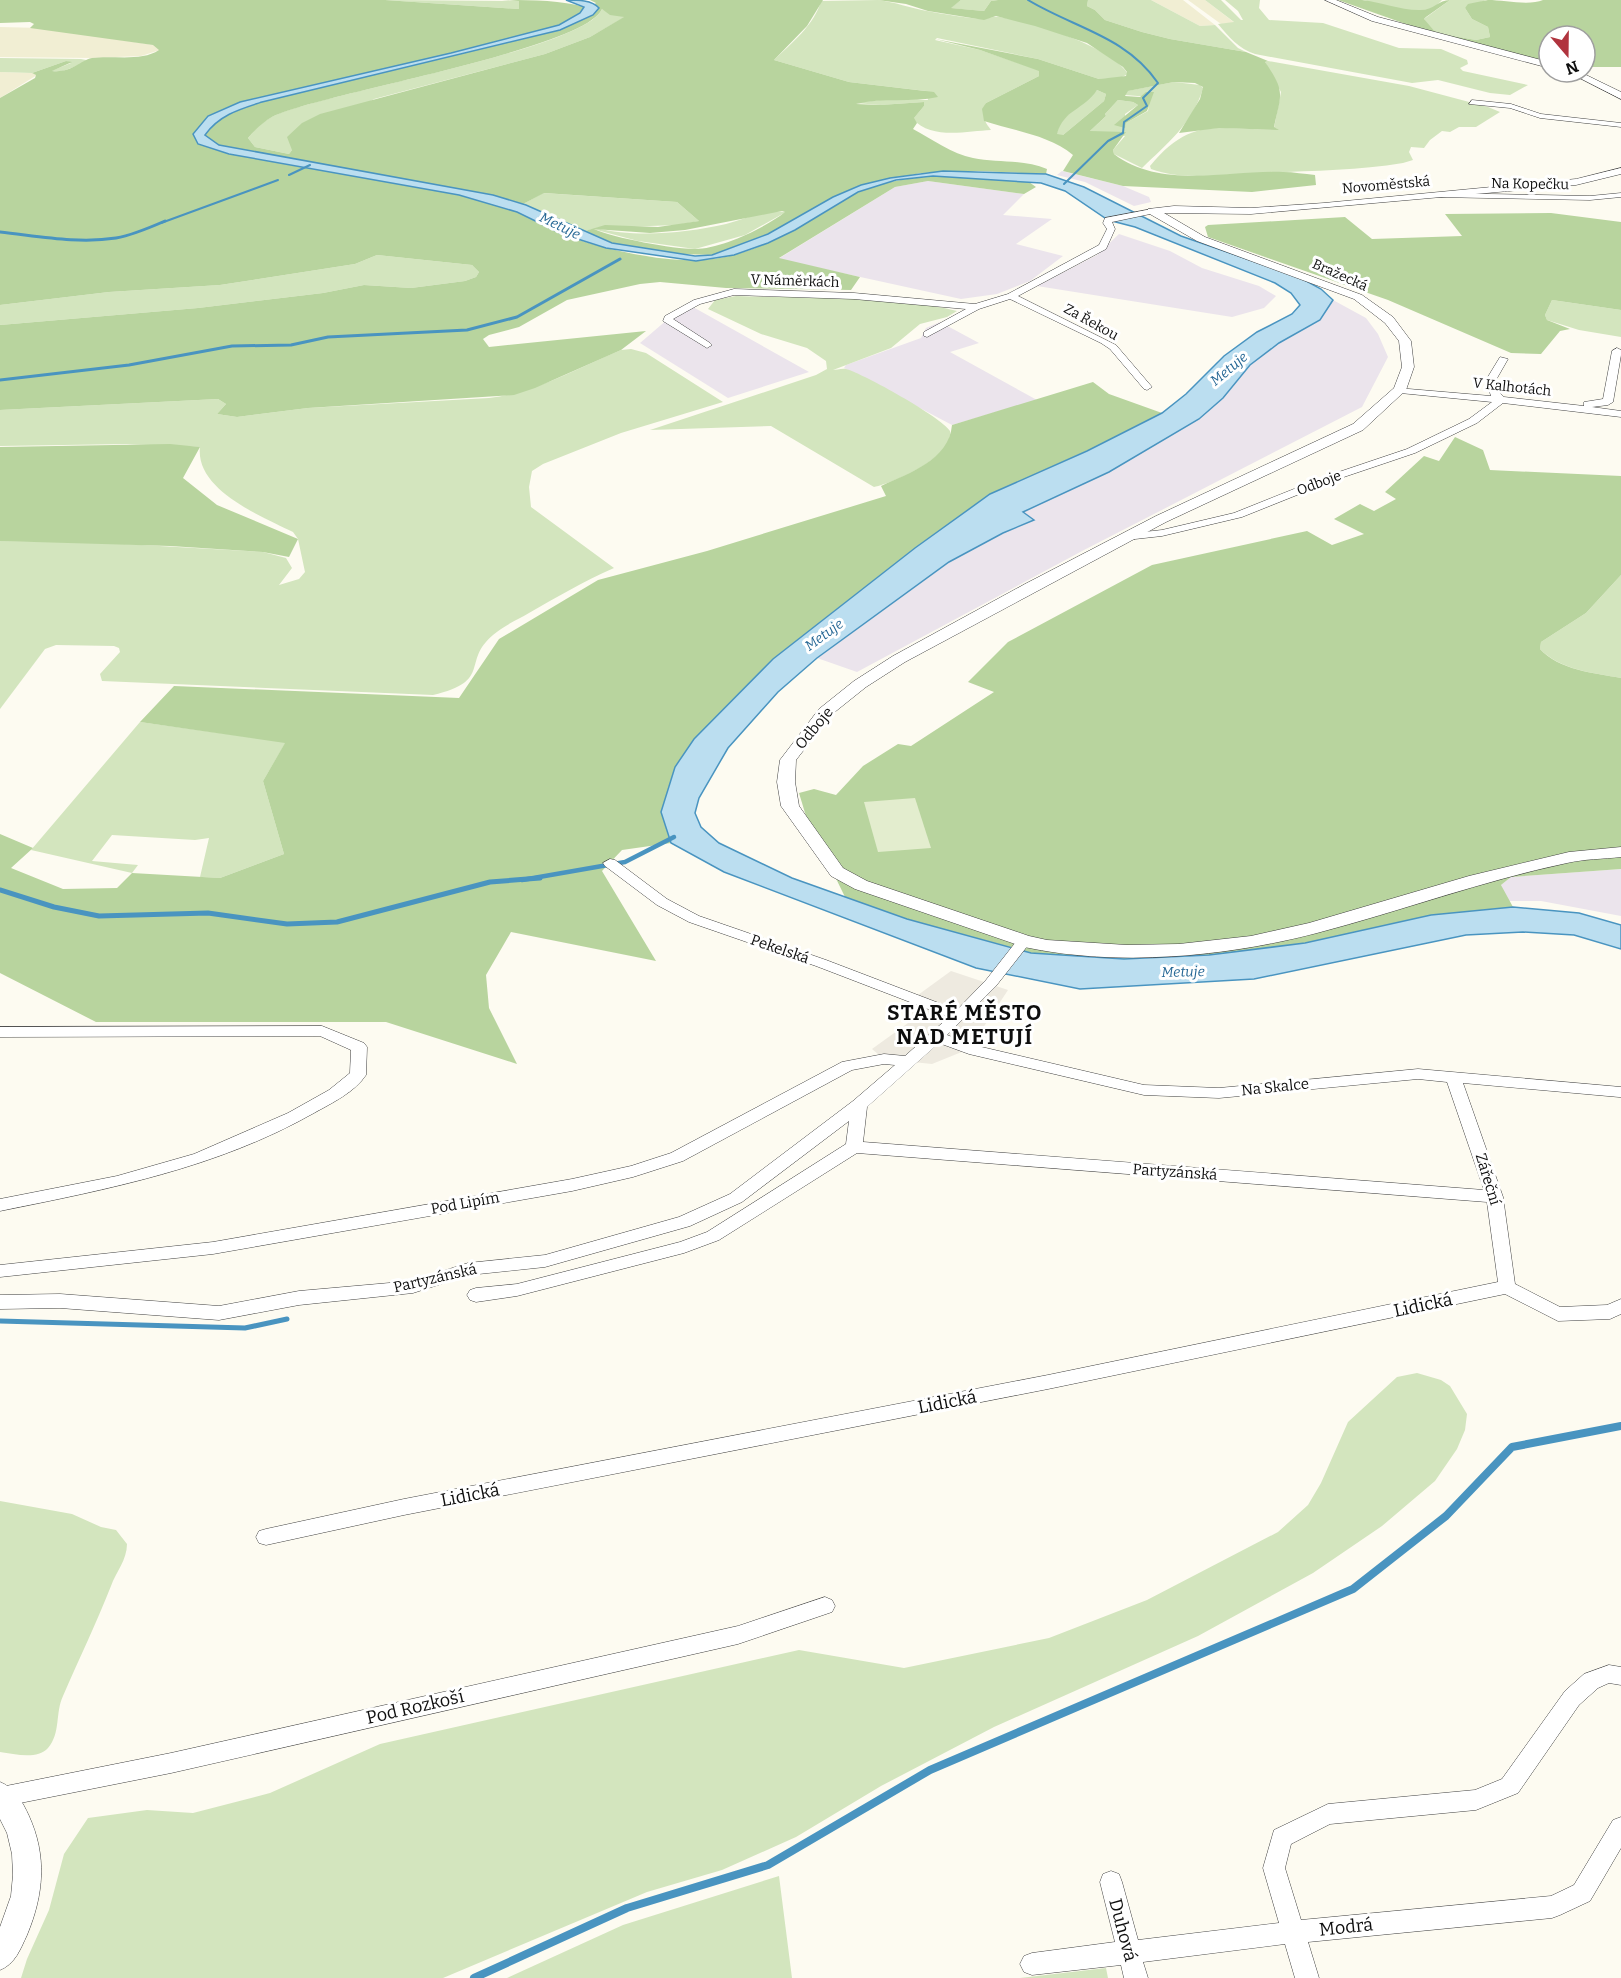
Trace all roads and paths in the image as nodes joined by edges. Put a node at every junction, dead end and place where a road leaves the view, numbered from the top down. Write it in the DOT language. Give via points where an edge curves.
graph roads {
  1 [pos="1329,0"];
  2 [pos="1537,62"];
  3 [pos="1597,84"];
  4 [pos="1621,96"];
  5 [pos="1472,102"];
  6 [pos="1621,125"];
  7 [pos="1621,171"];
  8 [pos="1439,195"];
  9 [pos="1621,195"];
  10 [pos="1147,212"];
  11 [pos="1011,296"];
  12 [pos="976,308"];
  13 [pos="927,334"];
  14 [pos="707,345"];
  15 [pos="1617,351"];
  16 [pos="1503,359"];
  17 [pos="1147,387"];
  18 [pos="1400,390"];
  19 [pos="1501,400"];
  20 [pos="1567,406"];
  21 [pos="1621,414"];
  22 [pos="1126,537"];
  23 [pos="1621,852"];
  24 [pos="610,863"];
  25 [pos="1021,944"];
  26 [pos="960,1016"];
  27 [pos="0,1032"];
  28 [pos="937,1037"];
  29 [pos="906,1061"];
  30 [pos="1453,1076"];
  31 [pos="1619,1092"];
  32 [pos="859,1105"];
  33 [pos="854,1147"];
  34 [pos="1495,1197"];
  35 [pos="0,1205"];
  36 [pos="0,1271"];
  37 [pos="1507,1287"];
  38 [pos="476,1295"];
  39 [pos="0,1302"];
  40 [pos="1621,1306"];
  41 [pos="266,1537"];
  42 [pos="825,1606"];
  43 [pos="1621,1676"];
  44 [pos="1,1796"];
  45 [pos="1621,1827"];
  46 [pos="1111,1882"];
  47 [pos="1294,1932"];
  48 [pos="1129,1952"];
  49 [pos="0,1955"];
  50 [pos="1032,1964"];
  51 [pos="1136,1978"];
  52 [pos="1307,1978"];
  1 -- 2 [label="street" via="1375,19"];
  3 -- 4 [label="street"];
  5 -- 6 [label="street" via="1511,106 1540,116"];
  7 -- 8 [label="street, Novoměstská" via="1576,182"];
  8 -- 9 [label="street, Na Kopečku"];
  8 -- 10 [label="street, Novoměstská" via="1251,211"];
  10 -- 11 [label="street, V Náměrkách" via="1108,220 1111,229 1103,247"];
  10 -- 18 [label="street, Bražecká" via="1201,239 1358,297 1389,320 1405,341 1408,367"];
  11 -- 12 [label="street, V Náměrkách"];
  11 -- 17 [label="street, Za Řekou" via="1113,347"];
  12 -- 13 [label="street, V Náměrkách"];
  12 -- 14 [label="street, V Náměrkách" via="854,296 734,292 697,302 668,318"];
  15 -- 20 [label="street" via="1608,402"];
  16 -- 19 [label="street" via="1491,380 1494,393"];
  18 -- 19 [label="street, V Kalhotách"];
  18 -- 22 [label="street, Odboje" via="1358,427"];
  19 -- 20 [label="street, V Kalhotách"];
  19 -- 22 [label="street, Odboje" via="1473,421 1411,451 1238,515 1162,533"];
  20 -- 21 [label="street, V Kalhotách"];
  22 -- 25 [label="street, Odboje" via="899,658 825,712 788,760 790,806 837,872 861,885"];
  23 -- 25 [label="street, Odboje" via="1569,856 1251,942 1127,951"];
  24 -- 26 [label="street, Pekelská" via="662,902 694,919"];
  25 -- 26 [label="street, Partyzánská"];
  26 -- 28 [label="street, Partyzánská"];
  27 -- 35 [label="street" via="322,1031 359,1047 358,1076 336,1094 283,1122 200,1158 117,1182"];
  28 -- 29 [label="street, Partyzánská"];
  28 -- 30 [label="street, Na Skalce" via="981,1052 1144,1090 1219,1093 1418,1074"];
  29 -- 32 [label="street, Partyzánská"];
  29 -- 36 [label="street, Pod Lipím" via="875,1059 848,1066 677,1157 633,1172 213,1248"];
  30 -- 31 [label="street, Na Skalce"];
  30 -- 34 [label="street, Zářeční"];
  32 -- 33 [label="street"];
  32 -- 39 [label="street, Partyzánská" via="736,1198 684,1222 545,1261 468,1269 413,1287 299,1298 219,1313 60,1302"];
  33 -- 34 [label="street, Partyzánská"];
  33 -- 38 [label="street, Partyzánská" via="713,1236 517,1290"];
  34 -- 37 [label="street, Zářeční"];
  37 -- 40 [label="street" via="1558,1314 1610,1312"];
  37 -- 41 [label="street, Lidická"];
  42 -- 44 [label="street, Pod Rozkoší" via="738,1635 171,1763"];
  43 -- 47 [label="street" via="1609,1674 1591,1681 1572,1698 1510,1786 1476,1800 1328,1814 1282,1837 1274,1868"];
  44 -- 49 [label="street" via="26,1842 28,1885 23,1911"];
  45 -- 47 [label="street, Modrá" via="1582,1893 1552,1907"];
  46 -- 48 [label="street, Duhová"];
  47 -- 48 [label="street, Modrá"];
  47 -- 52 [label="street"];
  48 -- 50 [label="street, Modrá"];
  48 -- 51 [label="street, Duhová"];
}
